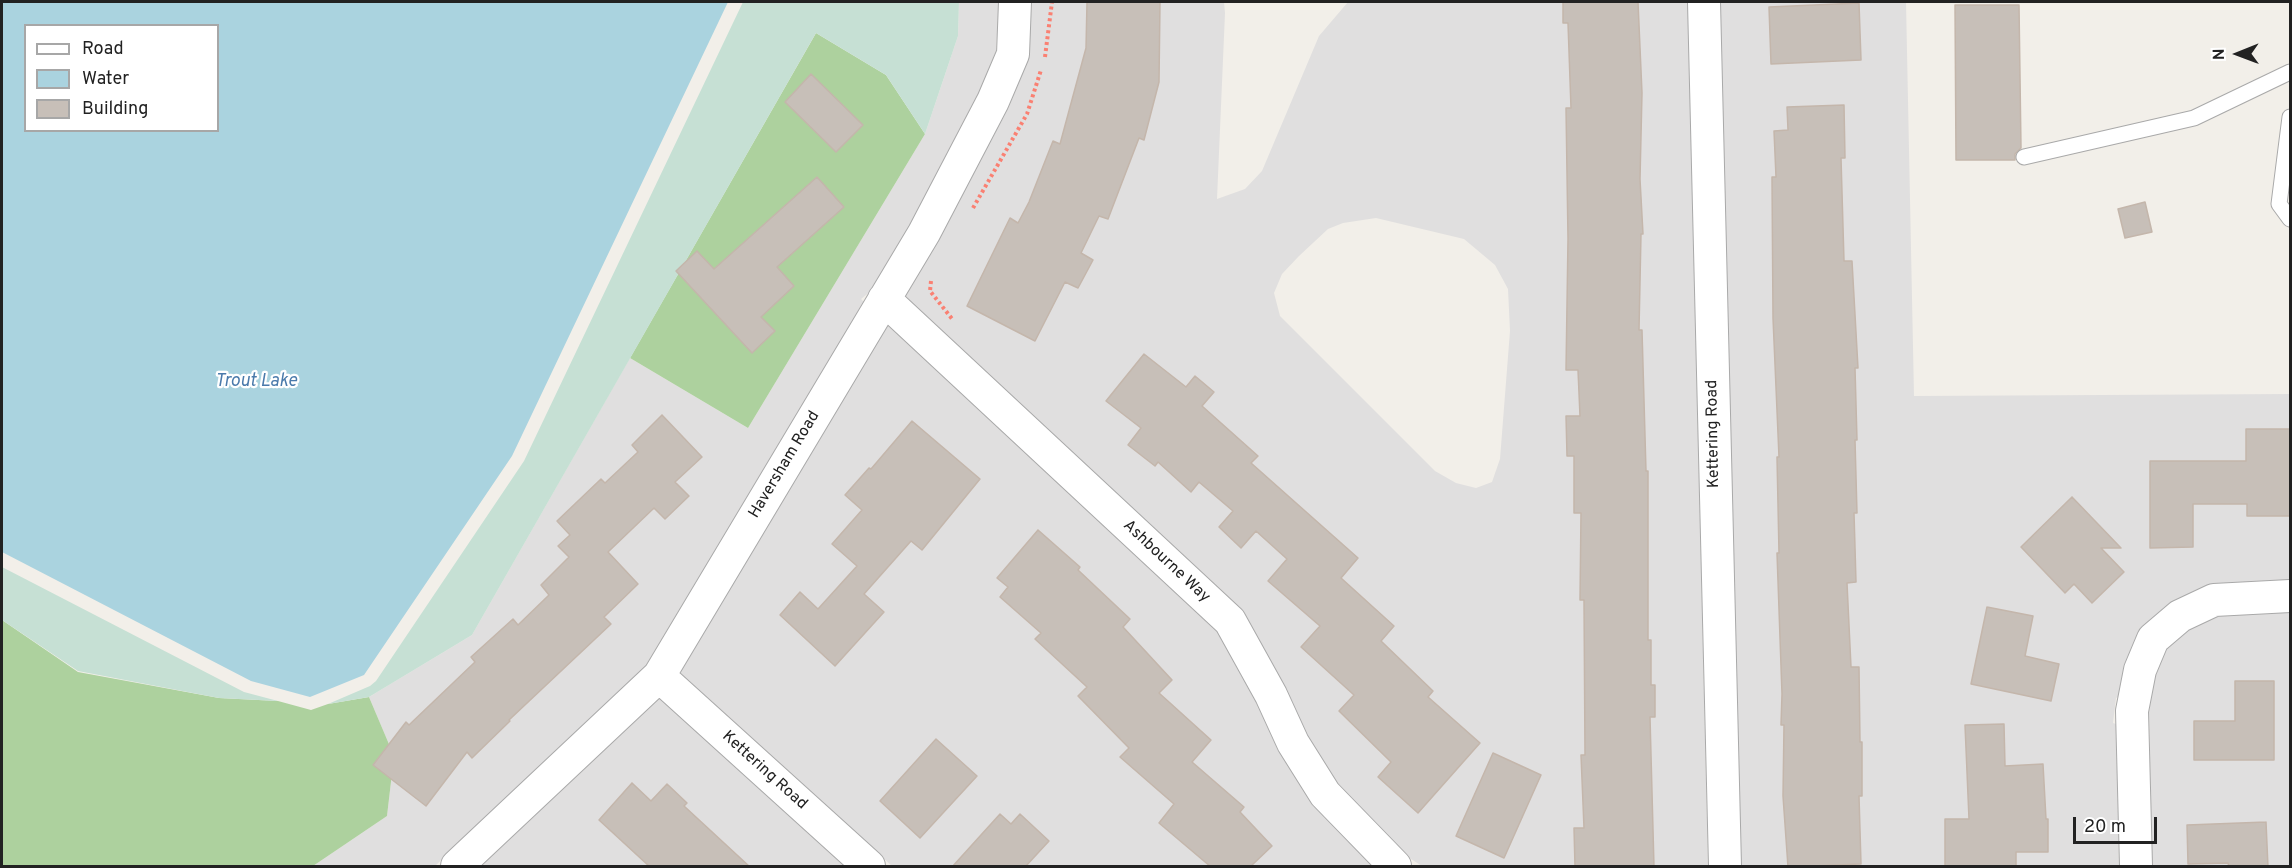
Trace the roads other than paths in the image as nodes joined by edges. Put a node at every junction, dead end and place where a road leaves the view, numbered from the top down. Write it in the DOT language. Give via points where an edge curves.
graph roads {
  1 [pos="1016,2"];
  2 [pos="1704,2"];
  3 [pos="2290,72"];
  4 [pos="2290,117"];
  5 [pos="2024,157"];
  6 [pos="2290,219"];
  7 [pos="884,299"];
  8 [pos="2290,597"];
  9 [pos="659,676"];
  10 [pos="457,867"];
  11 [pos="869,867"];
  12 [pos="1395,867"];
  13 [pos="1725,867"];
  14 [pos="2136,867"];
  1 -- 7 [label="street, Haversham Road" via="1013,54 993,101 924,233"];
  2 -- 13 [label="street, Kettering Road"];
  3 -- 5 [label="lane" via="2194,118"];
  4 -- 6 [label="lane" via="2279,204"];
  7 -- 9 [label="street, Haversham Road"];
  7 -- 12 [label="street, Ashbourne Way" via="1230,621 1293,743 1325,794"];
  8 -- 14 [label="street" via="2214,600 2180,616 2153,639 2139,670 2132,711"];
  9 -- 10 [label="street, Haversham Road"];
  9 -- 11 [label="street, Kettering Road"];
}
